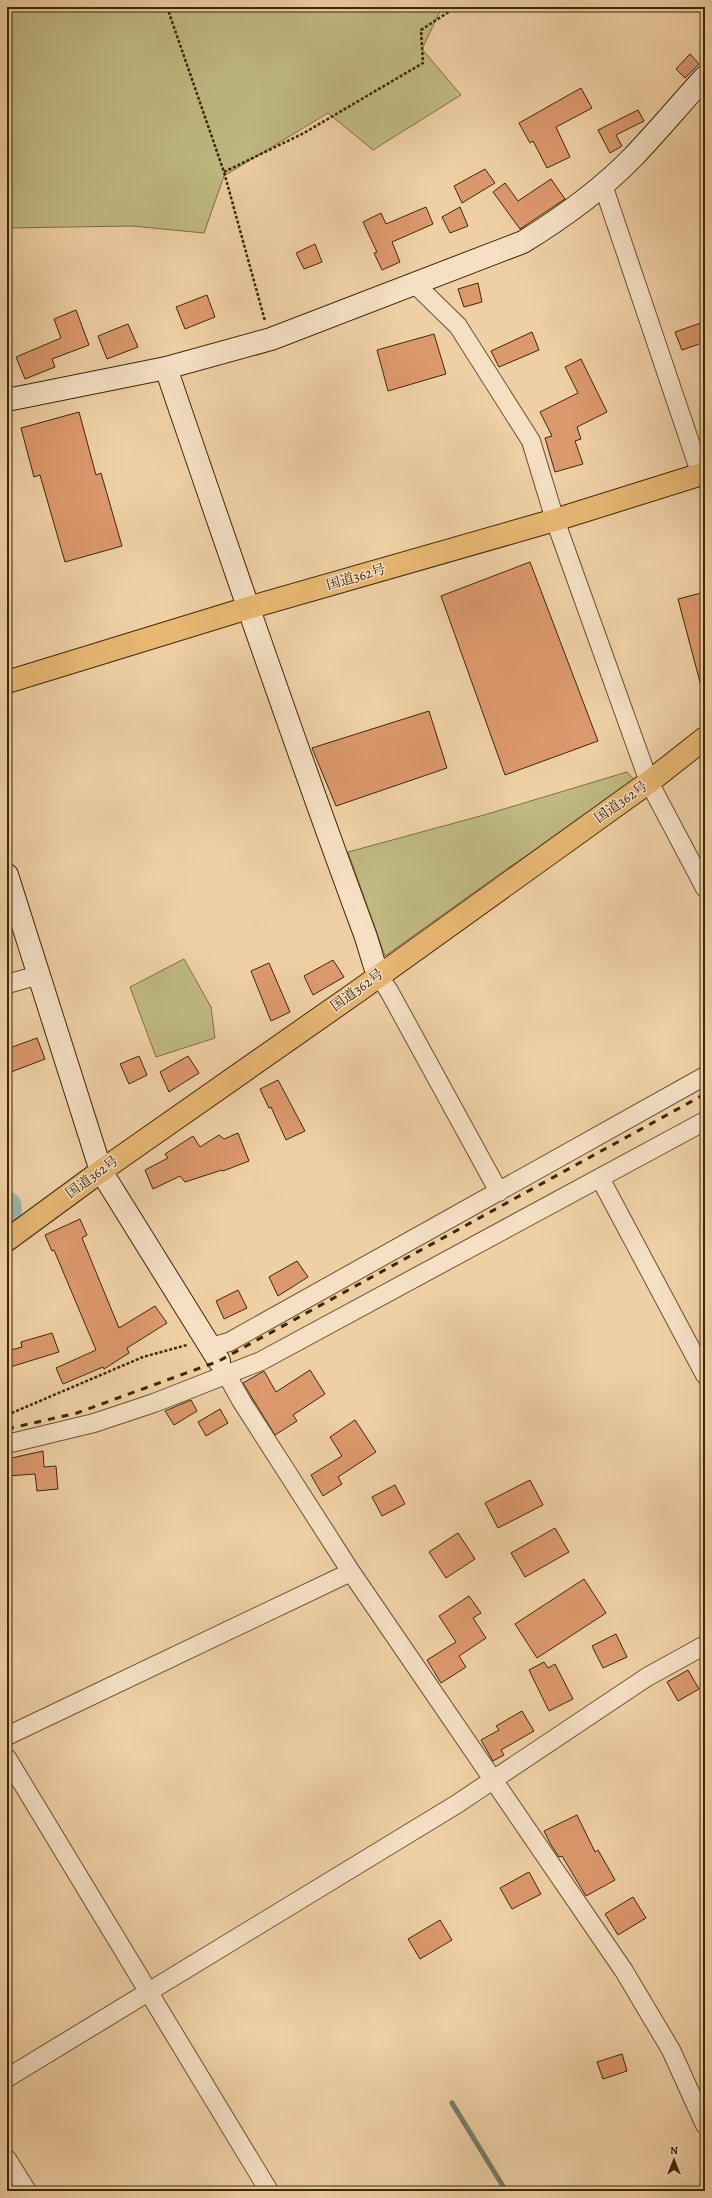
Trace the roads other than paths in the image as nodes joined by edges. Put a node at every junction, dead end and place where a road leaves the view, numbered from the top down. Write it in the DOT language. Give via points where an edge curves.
graph roads {
  1 [pos="705,77"];
  2 [pos="603,185"];
  3 [pos="415,284"];
  4 [pos="166,368"];
  5 [pos="7,400"];
  6 [pos="703,474"];
  7 [pos="555,520"];
  8 [pos="248,608"];
  9 [pos="7,682"];
  10 [pos="705,738"];
  11 [pos="649,782"];
  12 [pos="7,875"];
  13 [pos="705,888"];
  14 [pos="39,974"];
  15 [pos="378,975"];
  16 [pos="7,984"];
  17 [pos="705,1076"];
  18 [pos="705,1121"];
  19 [pos="101,1171"];
  20 [pos="600,1178"];
  21 [pos="499,1192"];
  22 [pos="10,1238"];
  23 [pos="216,1356"];
  24 [pos="705,1375"];
  25 [pos="7,1444"];
  26 [pos="351,1572"];
  27 [pos="705,1645"];
  28 [pos="7,1736"];
  29 [pos="7,1758"];
  30 [pos="494,1780"];
  31 [pos="149,1993"];
  32 [pos="7,2078"];
  33 [pos="705,2125"];
  34 [pos="7,2159"];
  35 [pos="27,2191"];
  36 [pos="269,2191"];
  1 -- 2 [label="street" via="633,157"];
  2 -- 3 [label="street" via="558,221 523,242"];
  2 -- 6 [label="street"];
  3 -- 4 [label="street" via="271,338"];
  3 -- 7 [label="street" via="458,326 530,440"];
  4 -- 5 [label="street"];
  4 -- 8 [label="street"];
  6 -- 7 [label="highway, 国道362号"];
  7 -- 8 [label="highway, 国道362号"];
  7 -- 11 [label="street"];
  8 -- 9 [label="highway, 国道362号"];
  8 -- 15 [label="street"];
  10 -- 11 [label="highway, 国道362号"];
  11 -- 13 [label="street"];
  11 -- 15 [label="highway, 国道362号"];
  12 -- 14 [label="street"];
  14 -- 16 [label="street"];
  14 -- 19 [label="street"];
  15 -- 19 [label="highway, 国道362号"];
  15 -- 21 [label="street" via="390,991"];
  17 -- 21 [label="street"];
  18 -- 20 [label="street"];
  19 -- 22 [label="highway, 国道362号"];
  19 -- 23 [label="street"];
  20 -- 23 [label="street" via="261,1361"];
  20 -- 24 [label="street"];
  21 -- 23 [label="street" via="229,1342"];
  23 -- 25 [label="street" via="154,1403 94,1423"];
  23 -- 26 [label="street" via="242,1402"];
  26 -- 28 [label="street"];
  26 -- 30 [label="street"];
  27 -- 30 [label="street" via="647,1677"];
  29 -- 31 [label="street"];
  30 -- 31 [label="street"];
  30 -- 33 [label="street" via="624,1972 671,2050"];
  31 -- 32 [label="street"];
  31 -- 36 [label="street"];
  34 -- 35 [label="street"];
}
